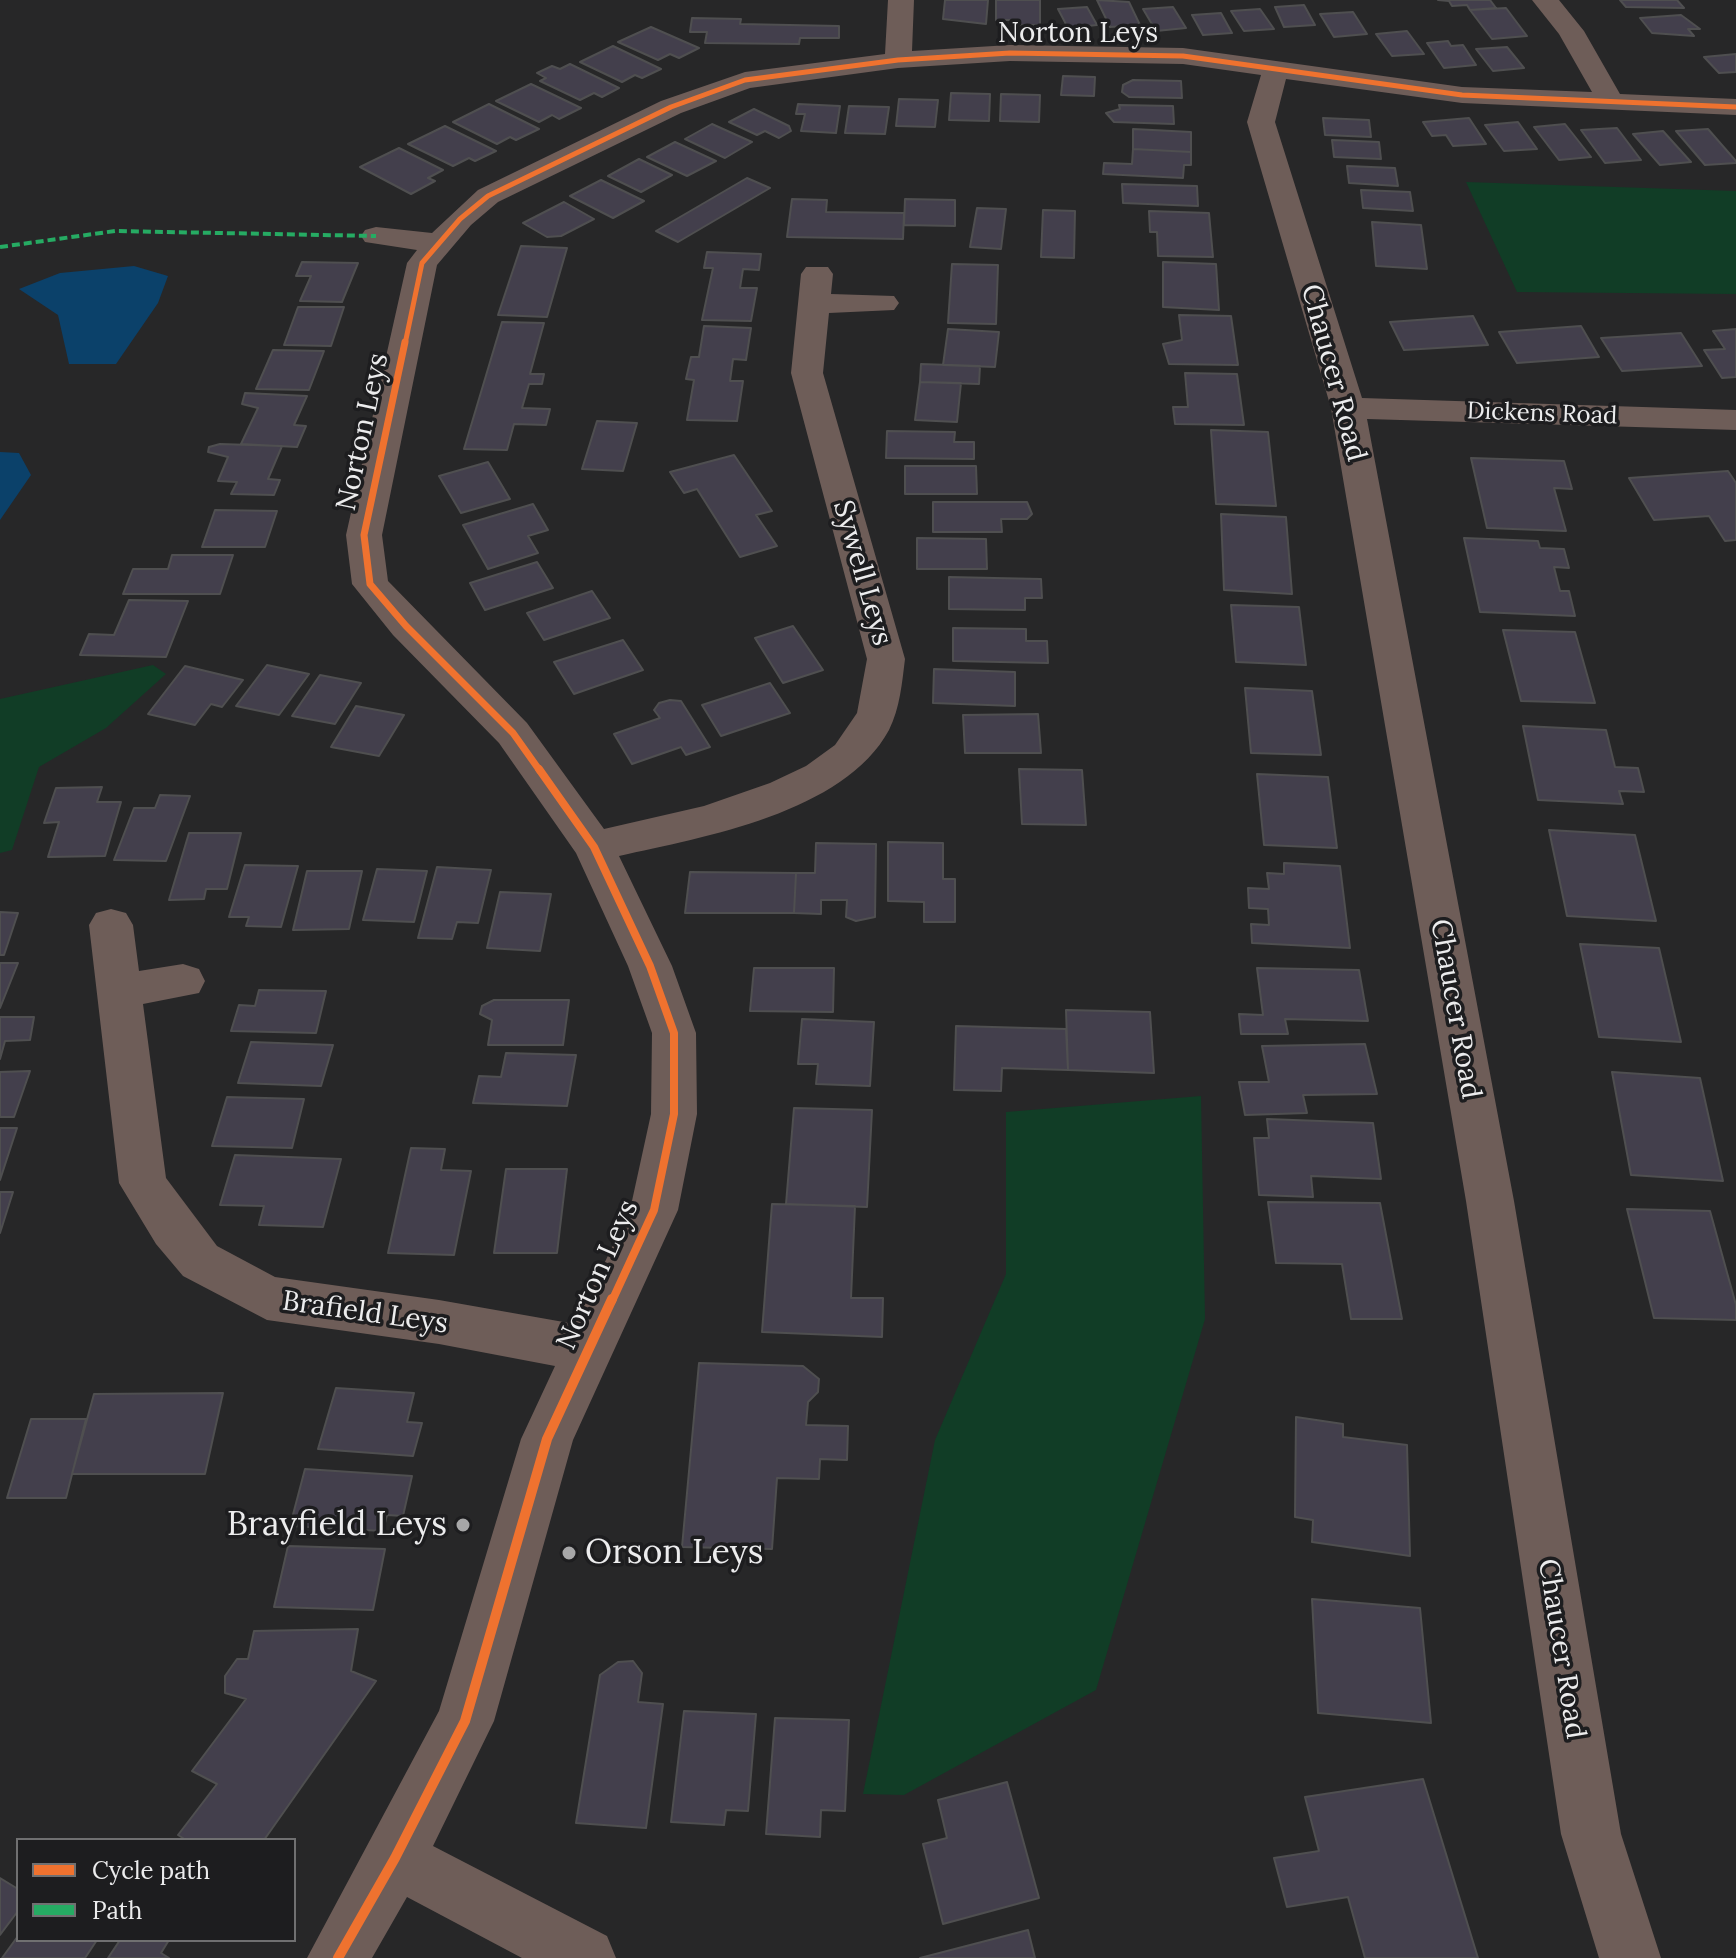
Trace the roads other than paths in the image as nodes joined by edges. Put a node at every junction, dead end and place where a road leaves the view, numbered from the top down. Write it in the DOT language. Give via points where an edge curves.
graph roads {
  1 [pos="901,0"];
  2 [pos="1545,0"];
  3 [pos="898,60"];
  4 [pos="1278,69"];
  5 [pos="1612,104"];
  6 [pos="1736,107"];
  7 [pos="376,236"];
  8 [pos="439,243"];
  9 [pos="883,303"];
  10 [pos="1348,408"];
  11 [pos="1736,420"];
  12 [pos="594,847"];
  13 [pos="111,925"];
  14 [pos="183,981"];
  15 [pos="118,991"];
  16 [pos="589,1349"];
  17 [pos="395,1858"];
  18 [pos="338,1958"];
  19 [pos="585,1958"];
  20 [pos="1630,1958"];
  1 -- 3 [label="street"];
  2 -- 5 [label="street" via="1571,31"];
  3 -- 4 [label="street, Norton Leys" via="1010,53 1183,56"];
  3 -- 8 [label="street, Norton Leys" via="745,80 671,107 488,196"];
  4 -- 5 [label="street, Norton Leys" via="1462,95"];
  4 -- 10 [label="street, Chaucer Road" via="1261,122"];
  5 -- 6 [label="street, Norton Leys"];
  7 -- 8 [label="street"];
  8 -- 12 [label="street, Norton Leys" via="422,263 364,535 370,584 513,733"];
  9 -- 12 [label="street, Sywell Leys" via="816,289 807,373 886,659 881,698 868,732 828,772 772,800"];
  10 -- 11 [label="street, Dickens Road"];
  10 -- 20 [label="street, Chaucer Road" via="1487,1186 1591,1834"];
  12 -- 16 [label="street, Norton Leys" via="650,966 674,1033 674,1114 654,1210"];
  13 -- 15 [label="street, Brafield Leys"];
  14 -- 15 [label="street"];
  15 -- 16 [label="street, Brafield Leys" via="143,1183 200,1261 267,1298"];
  16 -- 17 [label="street, Norton Leys" via="547,1439 465,1721"];
  17 -- 18 [label="street, Norton Leys"];
  17 -- 19 [label="street"];
}
